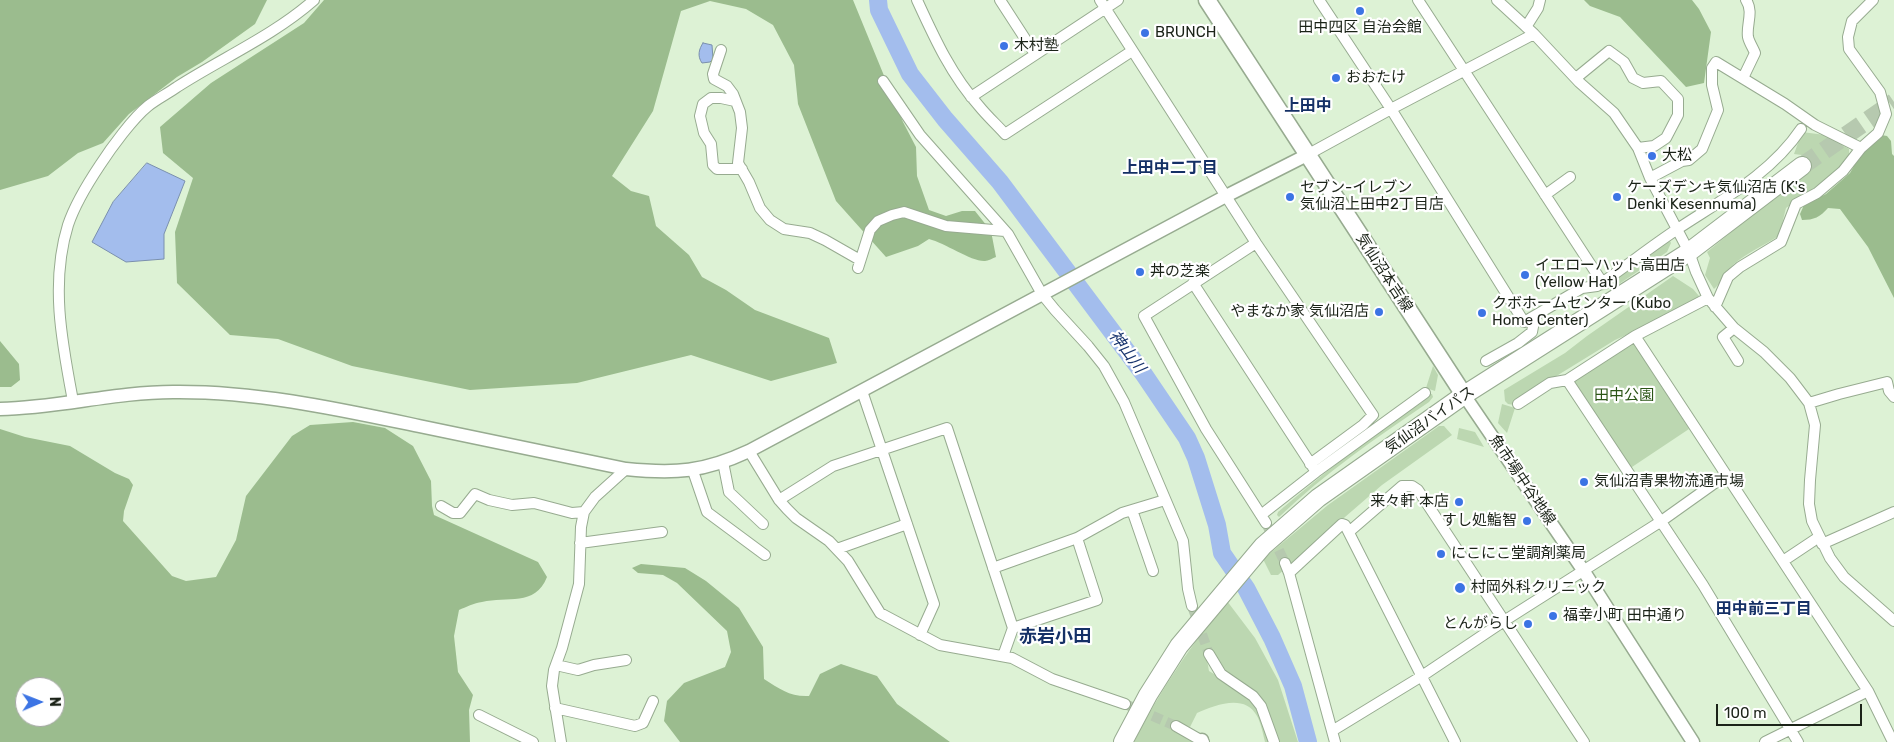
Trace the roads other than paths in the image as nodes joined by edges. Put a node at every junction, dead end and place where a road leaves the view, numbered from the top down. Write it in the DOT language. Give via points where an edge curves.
graph roads {
  1 [pos="314,0"];
  2 [pos="917,0"];
  3 [pos="1000,0"];
  4 [pos="1118,0"];
  5 [pos="1207,0"];
  6 [pos="1319,0"];
  7 [pos="1418,0"];
  8 [pos="1497,0"];
  9 [pos="1540,0"];
  10 [pos="1746,0"];
  11 [pos="1873,0"];
  12 [pos="1103,4"];
  13 [pos="1530,31"];
  14 [pos="721,50"];
  15 [pos="1132,51"];
  16 [pos="1035,54"];
  17 [pos="1465,71"];
  18 [pos="1576,78"];
  19 [pos="1743,78"];
  20 [pos="883,81"];
  21 [pos="971,97"];
  22 [pos="735,101"];
  23 [pos="1391,109"];
  24 [pos="1801,129"];
  25 [pos="1638,148"];
  26 [pos="1861,148"];
  27 [pos="1307,155"];
  28 [pos="1802,166"];
  29 [pos="742,169"];
  30 [pos="1570,177"];
  31 [pos="1650,178"];
  32 [pos="1545,194"];
  33 [pos="1226,196"];
  34 [pos="1677,230"];
  35 [pos="1005,231"];
  36 [pos="1256,243"];
  37 [pos="1689,252"];
  38 [pos="1602,282"];
  39 [pos="1193,283"];
  40 [pos="1044,293"];
  41 [pos="1708,298"];
  42 [pos="1715,307"];
  43 [pos="1535,316"];
  44 [pos="1734,328"];
  45 [pos="1635,336"];
  46 [pos="1486,361"];
  47 [pos="1738,361"];
  48 [pos="1567,380"];
  49 [pos="862,391"];
  50 [pos="1425,393"];
  51 [pos="1464,395"];
  52 [pos="1894,397"];
  53 [pos="73,401"];
  54 [pos="1808,403"];
  55 [pos="1518,404"];
  56 [pos="0,409"];
  57 [pos="881,450"];
  58 [pos="749,451"];
  59 [pos="723,462"];
  60 [pos="1313,468"];
  61 [pos="626,469"];
  62 [pos="693,470"];
  63 [pos="1726,475"];
  64 [pos="780,500"];
  65 [pos="1165,500"];
  66 [pos="441,506"];
  67 [pos="1132,510"];
  68 [pos="584,512"];
  69 [pos="1894,512"];
  70 [pos="1660,522"];
  71 [pos="763,524"];
  72 [pos="907,524"];
  73 [pos="1350,531"];
  74 [pos="662,532"];
  75 [pos="1076,538"];
  76 [pos="1821,541"];
  77 [pos="580,543"];
  78 [pos="837,549"];
  79 [pos="765,555"];
  80 [pos="1783,561"];
  81 [pos="993,568"];
  82 [pos="1583,570"];
  83 [pos="1152,571"];
  84 [pos="1192,606"];
  85 [pos="1504,621"];
  86 [pos="1894,621"];
  87 [pos="1013,628"];
  88 [pos="920,635"];
  89 [pos="1208,654"];
  90 [pos="1003,656"];
  91 [pos="626,660"];
  92 [pos="556,664"];
  93 [pos="1422,676"];
  94 [pos="1868,691"];
  95 [pos="653,701"];
  96 [pos="1125,704"];
  97 [pos="555,708"];
  98 [pos="479,715"];
  99 [pos="1176,726"];
  100 [pos="1791,729"];
  101 [pos="1332,731"];
  102 [pos="1202,741"];
  103 [pos="533,742"];
  104 [pos="561,742"];
  105 [pos="1123,742"];
  106 [pos="1274,742"];
  107 [pos="1334,742"];
  108 [pos="1455,742"];
  109 [pos="1584,742"];
  110 [pos="1693,742"];
  111 [pos="1765,742"];
  112 [pos="1798,742"];
  113 [pos="1893,742"];
  1 -- 53 [label="street" via="258,41 147,106 109,150 86,186 68,224 60,260 59,305"];
  2 -- 21 [label="street" via="935,40"];
  3 -- 16 [label="street"];
  4 -- 12 [label="street"];
  5 -- 27 [label="main road, 気仙沼本吉線"];
  6 -- 23 [label="street"];
  7 -- 17 [label="street"];
  8 -- 13 [label="street"];
  9 -- 13 [label="street"];
  10 -- 19 [label="street" via="1750,21 1748,37 1755,52"];
  11 -- 26 [label="street" via="1852,21 1848,49 1880,92 1886,114 1878,132"];
  12 -- 15 [label="street"];
  12 -- 16 [label="street"];
  13 -- 17 [label="street"];
  13 -- 18 [label="street"];
  14 -- 22 [label="street" via="714,78 727,86"];
  15 -- 21 [label="street" via="1006,134"];
  15 -- 33 [label="street"];
  16 -- 21 [label="street"];
  17 -- 23 [label="street"];
  17 -- 32 [label="street"];
  18 -- 25 [label="street" via="1614,113"];
  18 -- 25 [label="street" via="1609,51 1624,62 1633,78 1643,83 1661,81 1678,99 1678,115 1666,138 1654,146"];
  19 -- 26 [label="street" via="1815,125"];
  19 -- 31 [label="street" via="1716,62 1712,68 1712,85 1718,110 1702,148 1688,160"];
  20 -- 35 [label="street" via="920,135"];
  22 -- 29 [label="street" via="742,128 738,163"];
  22 -- 29 [label="street" via="711,98 703,104 700,116 711,144 713,165 717,169"];
  23 -- 27 [label="street"];
  23 -- 43 [label="street" via="1524,322"];
  24 -- 34 [label="street" via="1777,159 1717,205"];
  25 -- 31 [label="street"];
  26 -- 42 [label="street" via="1843,171 1796,204 1781,242 1728,277"];
  27 -- 33 [label="street"];
  27 -- 51 [label="main road, 気仙沼本吉線"];
  28 -- 37 [label="highway, 気仙沼バイパス"];
  29 -- 35 [label="street" via="760,208 770,220 784,229 810,233 826,240 859,264 870,230 878,221 892,214 904,212 946,226"];
  30 -- 32 [label="street"];
  31 -- 34 [label="street"];
  32 -- 38 [label="street"];
  33 -- 36 [label="street"];
  33 -- 40 [label="street"];
  34 -- 37 [label="street"];
  34 -- 38 [label="street"];
  35 -- 40 [label="street"];
  36 -- 39 [label="street"];
  36 -- 60 [label="street" via="1373,415"];
  37 -- 41 [label="street"];
  37 -- 51 [label="highway, 気仙沼バイパス"];
  38 -- 43 [label="street" via="1582,288"];
  39 -- 60 [label="street"];
  39 -- 60 [label="street" via="1144,316 1206,429 1264,519"];
  40 -- 49 [label="street"];
  40 -- 65 [label="street" via="1104,366 1124,402"];
  41 -- 42 [label="street"];
  41 -- 45 [label="street"];
  42 -- 44 [label="street"];
  43 -- 46 [label="street" via="1532,332"];
  44 -- 47 [label="street" via="1722,337"];
  44 -- 54 [label="street" via="1790,378"];
  45 -- 48 [label="street"];
  45 -- 63 [label="street"];
  48 -- 55 [label="street" via="1550,383"];
  48 -- 70 [label="street"];
  49 -- 57 [label="street"];
  49 -- 58 [label="street"];
  50 -- 60 [label="street"];
  51 -- 82 [label="street, 魚市場中谷地線"];
  51 -- 105 [label="highway, 気仙沼バイパス" via="1318,498 1263,546 1179,646"];
  52 -- 54 [label="street" via="1887,382"];
  53 -- 56 [label="street"];
  53 -- 61 [label="street" via="173,392 283,400"];
  54 -- 76 [label="street" via="1815,425 1810,504 1812,521"];
  57 -- 64 [label="street" via="833,466"];
  57 -- 72 [label="street"];
  57 -- 81 [label="street" via="947,428"];
  58 -- 59 [label="street"];
  58 -- 64 [label="street"];
  59 -- 62 [label="street"];
  59 -- 71 [label="street" via="730,492"];
  61 -- 62 [label="street" via="659,472"];
  61 -- 68 [label="street" via="595,497"];
  62 -- 79 [label="street" via="707,512"];
  63 -- 70 [label="street"];
  63 -- 80 [label="street"];
  64 -- 78 [label="street" via="796,518"];
  65 -- 67 [label="street"];
  65 -- 84 [label="street" via="1183,541"];
  66 -- 68 [label="street" via="460,513 475,494 512,505 534,503 572,513"];
  67 -- 75 [label="street"];
  67 -- 83 [label="street"];
  68 -- 77 [label="street"];
  69 -- 76 [label="street"];
  70 -- 82 [label="street"];
  70 -- 100 [label="street" via="1703,585"];
  72 -- 78 [label="street"];
  72 -- 88 [label="street" via="934,604"];
  73 -- 85 [label="street" via="1402,486 1412,486 1418,490"];
  73 -- 93 [label="street"];
  73 -- 101 [label="street" via="1342,524 1287,568"];
  74 -- 77 [label="street"];
  75 -- 81 [label="street"];
  75 -- 87 [label="street" via="1096,600"];
  76 -- 80 [label="street"];
  76 -- 86 [label="street" via="1844,577"];
  77 -- 92 [label="street" via="578,584"];
  78 -- 88 [label="street" via="880,613"];
  80 -- 94 [label="street"];
  81 -- 87 [label="street"];
  82 -- 85 [label="street"];
  82 -- 110 [label="street, 魚市場中谷地線"];
  85 -- 93 [label="street"];
  85 -- 109 [label="street"];
  87 -- 90 [label="street"];
  88 -- 90 [label="street" via="951,648"];
  89 -- 106 [label="street" via="1221,674 1253,696 1261,706"];
  90 -- 96 [label="street" via="1052,679"];
  91 -- 92 [label="street" via="578,670"];
  92 -- 97 [label="street" via="552,686"];
  93 -- 101 [label="street"];
  93 -- 108 [label="street"];
  94 -- 100 [label="street"];
  94 -- 113 [label="street"];
  95 -- 97 [label="street" via="643,723 635,726"];
  97 -- 104 [label="street"];
  98 -- 103 [label="street"];
  99 -- 102 [label="street"];
  100 -- 111 [label="street"];
  100 -- 112 [label="street"];
  101 -- 107 [label="street"];
}
